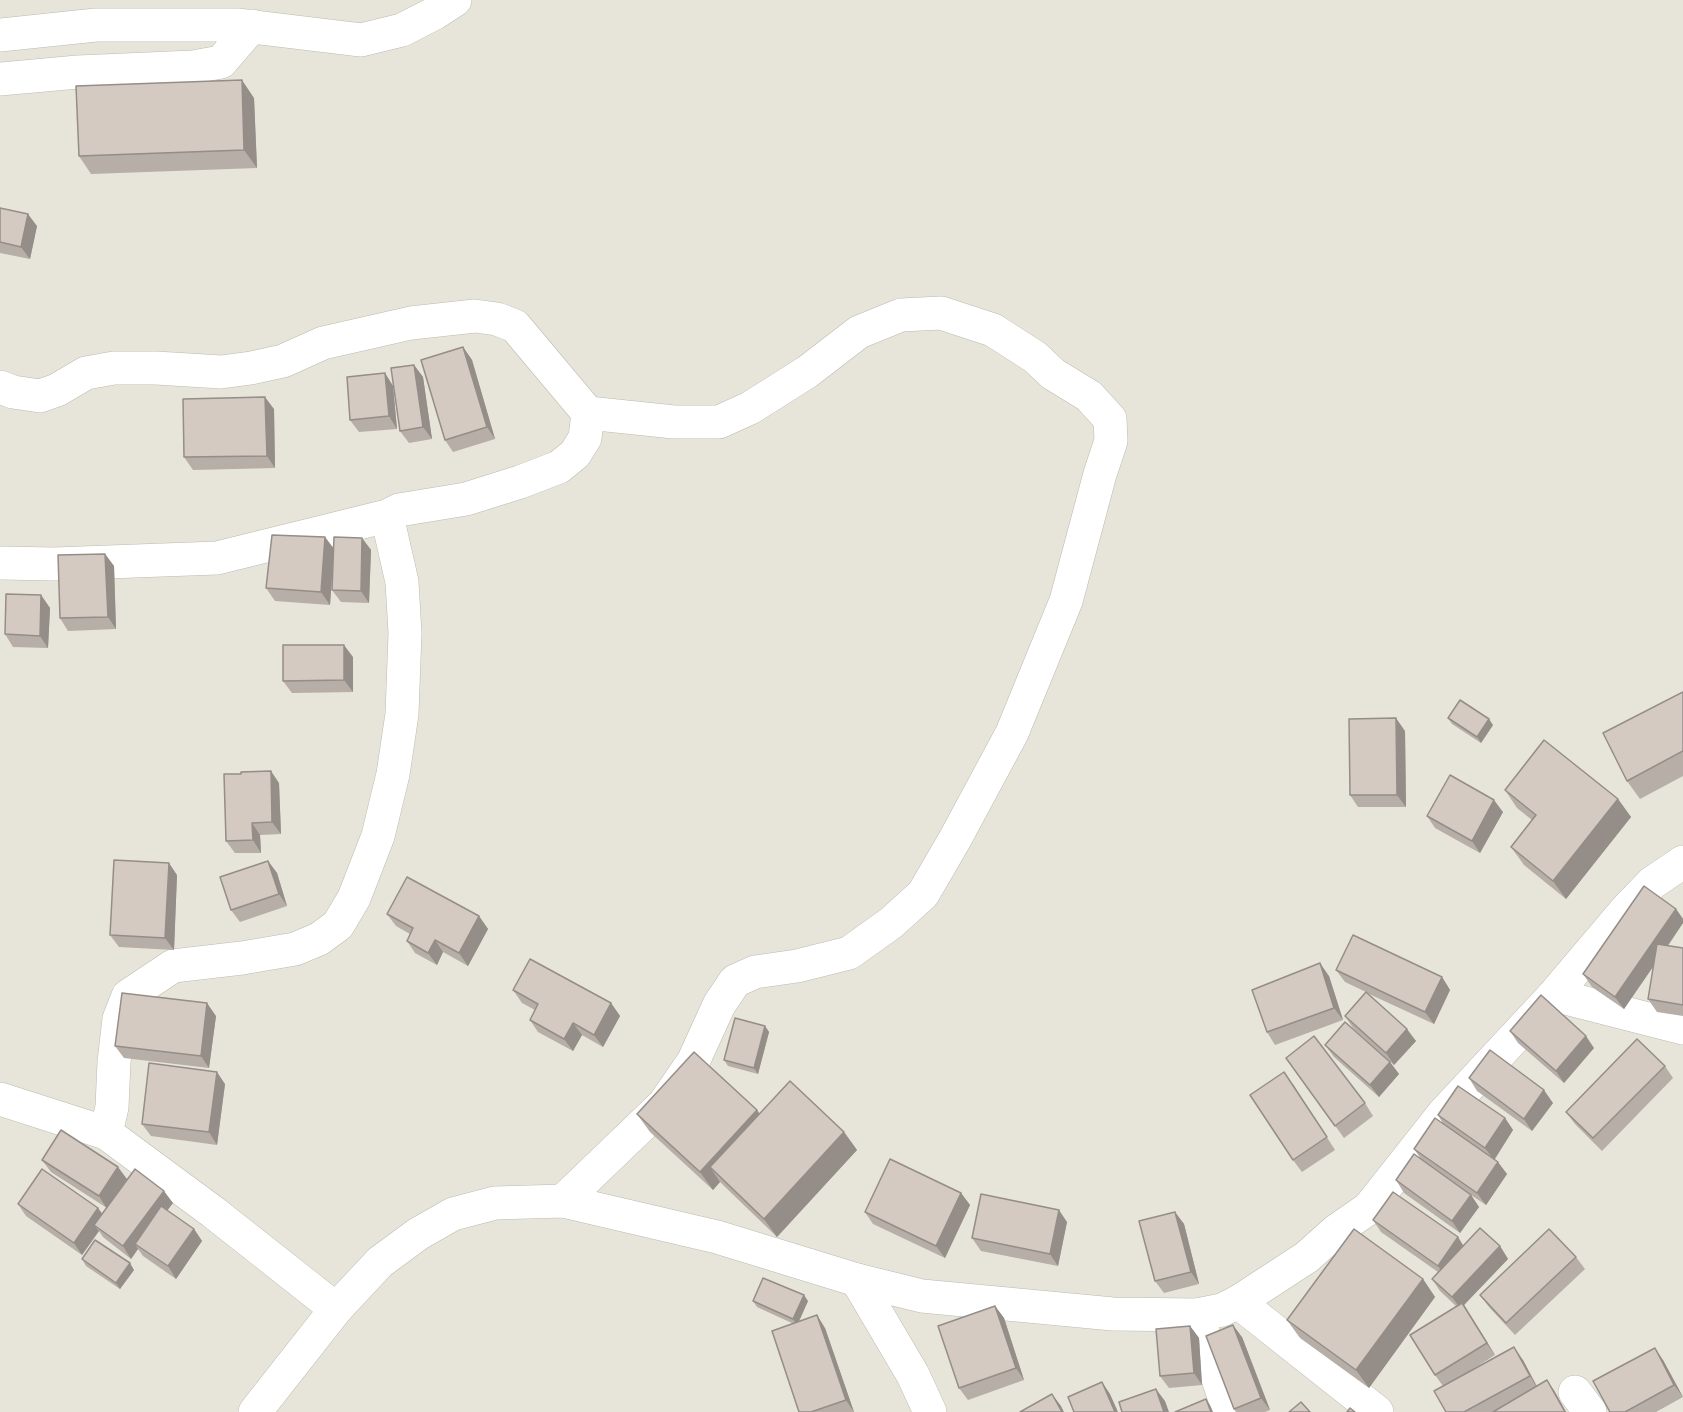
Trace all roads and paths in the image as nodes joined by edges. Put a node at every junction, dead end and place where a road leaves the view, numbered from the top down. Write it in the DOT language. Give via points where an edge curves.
graph roads {
  1 [pos="455,0"];
  2 [pos="252,26"];
  3 [pos="0,35"];
  4 [pos="0,79"];
  5 [pos="0,387"];
  6 [pos="588,413"];
  7 [pos="387,516"];
  8 [pos="0,563"];
  9 [pos="1683,862"];
  10 [pos="1554,995"];
  11 [pos="1683,1028"];
  12 [pos="0,1099"];
  13 [pos="106,1133"];
  14 [pos="563,1201"];
  15 [pos="857,1280"];
  16 [pos="1238,1302"];
  17 [pos="336,1309"];
  18 [pos="1197,1315"];
  19 [pos="255,1412"];
  20 [pos="930,1412"];
  21 [pos="1229,1412"];
  22 [pos="1377,1412"];
  1 -- 2 [label="street" via="402,30 361,40"];
  2 -- 3 [label="street" via="96,25"];
  2 -- 4 [label="street" via="221,62"];
  5 -- 6 [label="street" via="40,396 86,374 114,368 221,372 251,368 283,361 323,343 411,323 475,316 515,326"];
  6 -- 7 [label="street" via="585,438 575,454 559,467 466,499 399,510"];
  6 -- 14 [label="street" via="674,422 719,422 750,408 807,372 859,332 901,315 941,313 993,330 1089,396 1110,419 1111,441 1066,601 1012,733 923,894 849,953 755,972 735,981 719,1005 693,1062 664,1104"];
  7 -- 8 [label="street" via="218,558"];
  7 -- 13 [label="street" via="402,582 402,714 378,836 354,898 338,925 295,950 173,966 128,996 119,1019 112,1107"];
  9 -- 10 [label="street" via="1652,883"];
  10 -- 11 [label="street"];
  10 -- 16 [label="street" via="1444,1113 1369,1208 1307,1257"];
  12 -- 13 [label="street"];
  13 -- 17 [label="street"];
  14 -- 15 [label="street" via="717,1237"];
  14 -- 17 [label="street" via="495,1203 453,1214 380,1262"];
  15 -- 18 [label="street" via="922,1296 1113,1314"];
  15 -- 20 [label="street" via="913,1375"];
  16 -- 18 [label="street"];
  16 -- 22 [label="street"];
  17 -- 19 [label="street"];
  18 -- 21 [label="street"];
}
